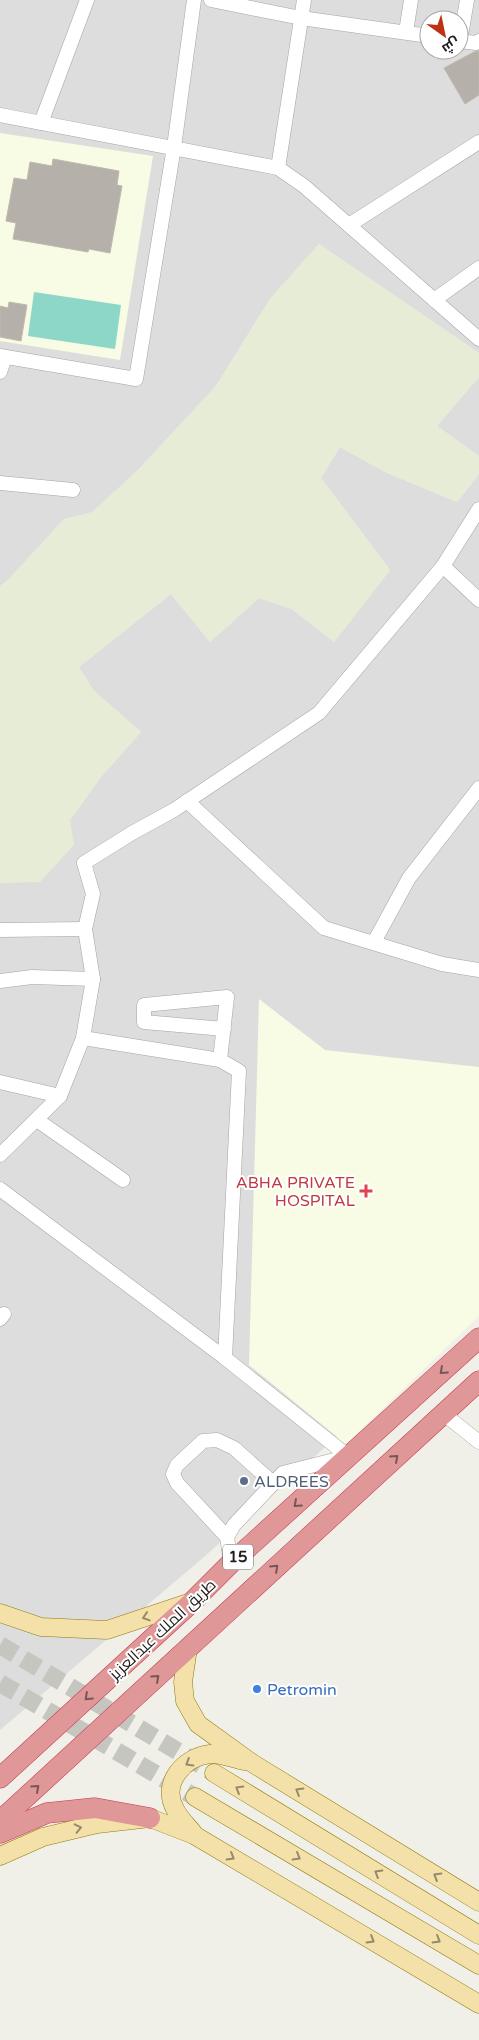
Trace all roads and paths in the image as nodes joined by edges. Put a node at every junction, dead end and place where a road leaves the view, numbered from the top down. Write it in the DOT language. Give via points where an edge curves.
graph roads {
  1 [pos="87,0"];
  2 [pos="194,0"];
  3 [pos="211,0"];
  4 [pos="304,0"];
  5 [pos="411,0"];
  6 [pos="301,18"];
  7 [pos="406,32"];
  8 [pos="419,34"];
  9 [pos="0,115"];
  10 [pos="41,123"];
  11 [pos="479,142"];
  12 [pos="174,147"];
  13 [pos="278,168"];
  14 [pos="349,225"];
  15 [pos="479,268"];
  16 [pos="434,300"];
  17 [pos="479,339"];
  18 [pos="2,357"];
  19 [pos="0,372"];
  20 [pos="0,483"];
  21 [pos="73,490"];
  22 [pos="479,509"];
  23 [pos="443,566"];
  24 [pos="479,600"];
  25 [pos="479,788"];
  26 [pos="187,800"];
  27 [pos="85,929"];
  28 [pos="0,930"];
  29 [pos="374,942"];
  30 [pos="479,970"];
  31 [pos="93,979"];
  32 [pos="0,981"];
  33 [pos="224,1029"];
  34 [pos="83,1038"];
  35 [pos="220,1060"];
  36 [pos="0,1082"];
  37 [pos="60,1096"];
  38 [pos="37,1120"];
  39 [pos="0,1155"];
  40 [pos="123,1180"];
  41 [pos="0,1189"];
  42 [pos="479,1338"];
  43 [pos="225,1358"];
  44 [pos="479,1381"];
  45 [pos="444,1414"];
  46 [pos="479,1442"];
  47 [pos="349,1457"];
  48 [pos="273,1483"];
  49 [pos="227,1537"];
  50 [pos="231,1563"];
  51 [pos="192,1602"];
  52 [pos="0,1613"];
  53 [pos="188,1648"];
  54 [pos="46,1736"];
  55 [pos="0,1762"];
  56 [pos="252,1763"];
  57 [pos="214,1773"];
  58 [pos="0,1778"];
  59 [pos="195,1797"];
  60 [pos="150,1818"];
  61 [pos="0,1820"];
  62 [pos="0,1833"];
  63 [pos="194,1835"];
  64 [pos="0,1856"];
  65 [pos="479,1902"];
  66 [pos="479,1935"];
  67 [pos="479,1965"];
  68 [pos="479,2004"];
  1 -- 10 [label="street"];
  2 -- 12 [label="street"];
  3 -- 6 [label="street"];
  4 -- 6 [label="street"];
  5 -- 7 [label="street"];
  6 -- 7 [label="street"];
  6 -- 13 [label="street"];
  7 -- 8 [label="street"];
  9 -- 10 [label="street"];
  10 -- 12 [label="street"];
  11 -- 14 [label="street"];
  12 -- 13 [label="street"];
  12 -- 18 [label="street" via="136,379"];
  13 -- 14 [label="street"];
  14 -- 16 [label="street"];
  15 -- 16 [label="street"];
  16 -- 17 [label="street"];
  18 -- 19 [label="street"];
  20 -- 21 [label="street"];
  22 -- 23 [label="street"];
  23 -- 24 [label="street"];
  23 -- 26 [label="street" via="320,713"];
  25 -- 29 [label="street" via="409,878"];
  26 -- 27 [label="street" via="84,863 93,894"];
  26 -- 29 [label="street" via="324,928"];
  27 -- 28 [label="street"];
  27 -- 31 [label="street"];
  29 -- 30 [label="street" via="442,964"];
  31 -- 32 [label="street" via="32,977"];
  31 -- 34 [label="street"];
  33 -- 33 [label="street" via="144,1022 144,1005 227,997"];
  33 -- 35 [label="street"];
  34 -- 35 [label="street"];
  34 -- 37 [label="street"];
  35 -- 43 [label="street" via="239,1071"];
  36 -- 37 [label="street"];
  37 -- 38 [label="street"];
  38 -- 39 [label="street"];
  38 -- 40 [label="street"];
  41 -- 43 [label="street"];
  42 -- 47 [label="highway, طريق الملك عبدالعزيز / 15, one-way"];
  43 -- 47 [label="street"];
  44 -- 45 [label="highway, طريق الملك عبدالعزيز / 15"];
  45 -- 46 [label="street"];
  53 -- 45 [label="highway, طريق الملك عبدالعزيز / 15, one-way"];
  47 -- 48 [label="street" via="283,1473"];
  47 -- 50 [label="highway, طريق الملك عبدالعزيز / 15, one-way"];
  48 -- 49 [label="street"];
  48 -- 49 [label="street" via="234,1448 217,1440 203,1441 177,1465 172,1474 177,1483"];
  49 -- 50 [label="street"];
  50 -- 51 [label="highway, طريق الملك عبدالعزيز / 15"];
  51 -- 52 [label="main road, one-way" via="107,1630 41,1627"];
  51 -- 54 [label="highway, طريق الملك عبدالعزيز / 15, one-way"];
  53 -- 56 [label="main road" via="183,1682 185,1701 198,1724"];
  61 -- 53 [label="highway, طريق الملك عبدالعزيز / 15, one-way"];
  54 -- 55 [label="highway"];
  54 -- 58 [label="highway, طريق الملك عبدالعزيز / 15"];
  56 -- 63 [label="main road, one-way" via="210,1754 185,1763 180,1769 169,1791 174,1809"];
  65 -- 56 [label="main road, one-way"];
  66 -- 57 [label="main road, one-way"];
  59 -- 67 [label="main road, one-way"];
  60 -- 62 [label="highway" via="95,1808 47,1813"];
  60 -- 63 [label="main road"];
  64 -- 60 [label="main road, one-way" via="43,1837 97,1824"];
  63 -- 68 [label="main road, one-way"];
}
